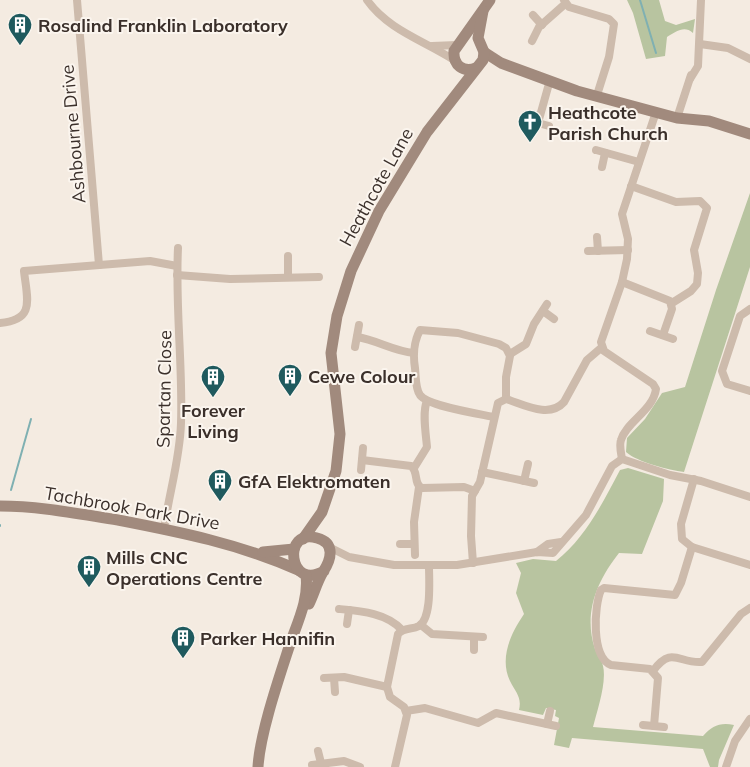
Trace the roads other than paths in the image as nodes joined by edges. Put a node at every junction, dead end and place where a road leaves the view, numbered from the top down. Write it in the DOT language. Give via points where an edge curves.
graph roads {
  1 [pos="77,0"];
  2 [pos="367,0"];
  3 [pos="490,0"];
  4 [pos="701,0"];
  5 [pos="565,2"];
  6 [pos="483,11"];
  7 [pos="533,15"];
  8 [pos="542,25"];
  9 [pos="532,41"];
  10 [pos="459,43"];
  11 [pos="700,44"];
  12 [pos="432,46"];
  13 [pos="482,48"];
  14 [pos="750,60"];
  15 [pos="457,63"];
  16 [pos="501,63"];
  17 [pos="479,66"];
  18 [pos="550,80"];
  19 [pos="457,93"];
  20 [pos="597,95"];
  21 [pos="656,112"];
  22 [pos="677,118"];
  23 [pos="527,120"];
  24 [pos="538,123"];
  25 [pos="549,126"];
  26 [pos="750,134"];
  27 [pos="596,150"];
  28 [pos="605,153"];
  29 [pos="640,162"];
  30 [pos="602,167"];
  31 [pos="631,186"];
  32 [pos="597,237"];
  33 [pos="178,248"];
  34 [pos="628,250"];
  35 [pos="588,251"];
  36 [pos="598,251"];
  37 [pos="288,256"];
  38 [pos="99,265"];
  39 [pos="177,266"];
  40 [pos="177,275"];
  41 [pos="288,277"];
  42 [pos="319,277"];
  43 [pos="622,282"];
  44 [pos="672,303"];
  45 [pos="750,309"];
  46 [pos="554,319"];
  47 [pos="0,323"];
  48 [pos="358,325"];
  49 [pos="650,330"];
  50 [pos="663,335"];
  51 [pos="357,337"];
  52 [pos="673,339"];
  53 [pos="355,347"];
  54 [pos="601,348"];
  55 [pos="414,353"];
  56 [pos="510,354"];
  57 [pos="750,391"];
  58 [pos="506,399"];
  59 [pos="427,401"];
  60 [pos="494,417"];
  61 [pos="363,448"];
  62 [pos="622,459"];
  63 [pos="362,460"];
  64 [pos="528,464"];
  65 [pos="414,468"];
  66 [pos="361,470"];
  67 [pos="482,472"];
  68 [pos="694,479"];
  69 [pos="524,481"];
  70 [pos="534,483"];
  71 [pos="419,487"];
  72 [pos="474,491"];
  73 [pos="750,497"];
  74 [pos="0,506"];
  75 [pos="322,512"];
  76 [pos="164,529"];
  77 [pos="302,539"];
  78 [pos="325,543"];
  79 [pos="400,544"];
  80 [pos="414,544"];
  81 [pos="692,547"];
  82 [pos="294,549"];
  83 [pos="256,552"];
  84 [pos="415,555"];
  85 [pos="349,557"];
  86 [pos="331,560"];
  87 [pos="473,563"];
  88 [pos="750,565"];
  89 [pos="429,566"];
  90 [pos="324,571"];
  91 [pos="302,572"];
  92 [pos="750,608"];
  93 [pos="339,609"];
  94 [pos="349,610"];
  95 [pos="301,616"];
  96 [pos="347,624"];
  97 [pos="421,625"];
  98 [pos="402,630"];
  99 [pos="474,637"];
  100 [pos="483,637"];
  101 [pos="474,650"];
  102 [pos="653,671"];
  103 [pos="324,678"];
  104 [pos="334,678"];
  105 [pos="387,687"];
  106 [pos="335,692"];
  107 [pos="406,711"];
  108 [pos="550,711"];
  109 [pos="749,719"];
  110 [pos="547,724"];
  111 [pos="643,725"];
  112 [pos="556,726"];
  113 [pos="654,726"];
  114 [pos="664,728"];
  115 [pos="318,750"];
  116 [pos="322,764"];
  117 [pos="312,765"];
  118 [pos="258,767"];
  119 [pos="360,767"];
  120 [pos="395,767"];
  121 [pos="726,767"];
  1 -- 38 [label="street, Ashbourne Drive"];
  2 -- 12 [label="street" via="395,27"];
  3 -- 6 [label="street, Heathcote Lane"];
  4 -- 11 [label="street"];
  5 -- 8 [label="street"];
  5 -- 20 [label="street" via="609,19 614,24 609,57"];
  6 -- 10 [label="street, Heathcote Lane"];
  6 -- 13 [label="street, Heathcote Lane" via="478,32"];
  7 -- 8 [label="street"];
  8 -- 9 [label="street"];
  10 -- 12 [label="street"];
  10 -- 13 [label="street" via="468,39"];
  10 -- 15 [label="street, Heathcote Lane" via="454,51"];
  11 -- 14 [label="street" via="728,48"];
  11 -- 22 [label="street"];
  12 -- 15 [label="street"];
  13 -- 16 [label="street"];
  13 -- 17 [label="street, Heathcote Lane"];
  15 -- 17 [label="street" via="465,70"];
  15 -- 19 [label="street, Heathcote Lane"];
  16 -- 17 [label="street"];
  16 -- 18 [label="street"];
  17 -- 19 [label="street, Heathcote Lane"];
  18 -- 20 [label="street" via="571,84"];
  18 -- 24 [label="street"];
  19 -- 75 [label="street, Heathcote Lane" via="430,128 379,212 346,286 331,353 340,434 338,460 334,482"];
  20 -- 21 [label="street"];
  21 -- 22 [label="street"];
  21 -- 29 [label="street"];
  22 -- 26 [label="street" via="709,121"];
  23 -- 24 [label="street"];
  24 -- 25 [label="street"];
  27 -- 28 [label="street"];
  28 -- 29 [label="street"];
  28 -- 30 [label="street"];
  29 -- 31 [label="street"];
  31 -- 34 [label="street" via="621,216 628,236"];
  31 -- 44 [label="street" via="676,202 700,201 707,208 694,250 697,284"];
  32 -- 36 [label="street"];
  33 -- 39 [label="street, Spartan Close"];
  34 -- 36 [label="street"];
  34 -- 43 [label="street"];
  35 -- 36 [label="street"];
  37 -- 41 [label="street"];
  38 -- 39 [label="street" via="150,261"];
  38 -- 47 [label="street" via="24,271 27,304 24,314 14,322"];
  39 -- 40 [label="street, Spartan Close"];
  40 -- 41 [label="street" via="230,279"];
  40 -- 76 [label="street, Spartan Close" via="181,424"];
  41 -- 42 [label="street"];
  43 -- 44 [label="street" via="667,298"];
  43 -- 54 [label="street"];
  44 -- 50 [label="street"];
  45 -- 57 [label="street" via="740,316 722,371 727,384"];
  46 -- 56 [label="street" via="545,308 526,344"];
  48 -- 51 [label="street"];
  49 -- 50 [label="street"];
  50 -- 52 [label="street"];
  51 -- 53 [label="street"];
  51 -- 55 [label="street"];
  54 -- 58 [label="street" via="587,360 558,407 532,408"];
  54 -- 62 [label="street" via="656,388 644,412 623,435 620,443"];
  55 -- 56 [label="street" via="418,333 426,329 458,333 499,344"];
  55 -- 59 [label="street" via="418,392"];
  56 -- 58 [label="street"];
  58 -- 60 [label="street" via="498,403"];
  59 -- 60 [label="street"];
  59 -- 65 [label="street" via="424,433 427,447"];
  60 -- 67 [label="street"];
  61 -- 63 [label="street"];
  62 -- 68 [label="street" via="670,475"];
  62 -- 87 [label="street" via="612,466 586,515 561,542 548,544 537,552"];
  63 -- 65 [label="street"];
  63 -- 66 [label="street"];
  64 -- 69 [label="street"];
  65 -- 71 [label="street"];
  67 -- 69 [label="street"];
  67 -- 72 [label="street"];
  68 -- 73 [label="street"];
  68 -- 81 [label="street" via="680,527 682,539"];
  69 -- 70 [label="street"];
  71 -- 72 [label="street" via="464,487"];
  71 -- 80 [label="street"];
  72 -- 87 [label="street" via="470,536"];
  74 -- 76 [label="street, Tachbrook Park Drive" via="63,511"];
  75 -- 77 [label="street, Heathcote Lane"];
  75 -- 78 [label="street, Heathcote Lane"];
  76 -- 83 [label="street, Tachbrook Park Drive"];
  77 -- 78 [label="street" via="314,537"];
  77 -- 82 [label="street"];
  78 -- 85 [label="street"];
  78 -- 86 [label="street"];
  79 -- 80 [label="street"];
  80 -- 84 [label="street"];
  81 -- 88 [label="street"];
  81 -- 102 [label="street" via="675,595 604,588 597,602 598,640 606,661 611,665"];
  82 -- 83 [label="street, Tachbrook Park Drive"];
  82 -- 91 [label="street" via="293,558"];
  83 -- 91 [label="street, Tachbrook Park Drive"];
  85 -- 86 [label="street"];
  85 -- 89 [label="street" via="385,565"];
  86 -- 90 [label="street"];
  87 -- 89 [label="street"];
  89 -- 97 [label="street" via="426,618"];
  90 -- 91 [label="street" via="314,575"];
  90 -- 95 [label="street"];
  91 -- 95 [label="street" via="308,585"];
  92 -- 102 [label="street" via="741,614 702,662 671,656 663,659"];
  93 -- 94 [label="street"];
  94 -- 96 [label="street"];
  94 -- 98 [label="street" via="385,618"];
  95 -- 118 [label="street" via="279,682"];
  97 -- 98 [label="street"];
  97 -- 99 [label="street" via="432,634"];
  98 -- 105 [label="street" via="398,634"];
  99 -- 100 [label="street"];
  99 -- 101 [label="street"];
  102 -- 113 [label="street" via="659,680"];
  103 -- 104 [label="street"];
  104 -- 105 [label="street" via="344,677"];
  104 -- 106 [label="street"];
  105 -- 107 [label="street" via="390,697"];
  107 -- 110 [label="street" via="422,708 478,723 496,713"];
  107 -- 120 [label="street"];
  108 -- 110 [label="street"];
  109 -- 121 [label="street" via="735,740"];
  110 -- 112 [label="street"];
  111 -- 113 [label="street"];
  113 -- 114 [label="street"];
  115 -- 116 [label="street"];
  116 -- 117 [label="street"];
  116 -- 119 [label="street" via="344,761"];
}
